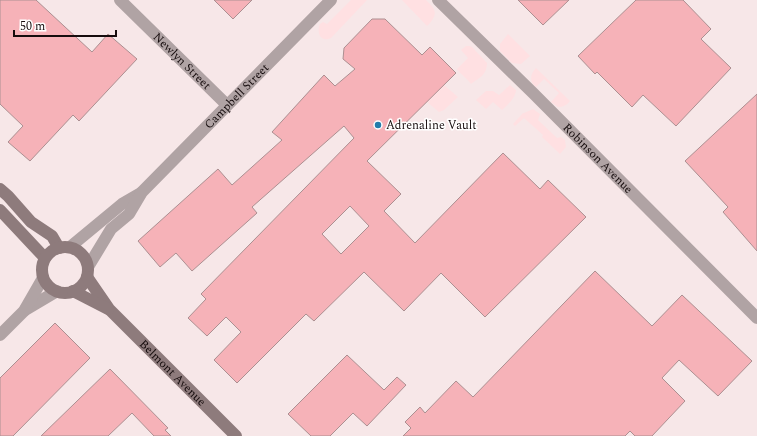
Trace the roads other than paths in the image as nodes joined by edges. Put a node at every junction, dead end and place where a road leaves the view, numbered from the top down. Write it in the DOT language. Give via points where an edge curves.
graph roads {
  1 [pos="120,0"];
  2 [pos="331,0"];
  3 [pos="438,0"];
  4 [pos="227,105"];
  5 [pos="0,190"];
  6 [pos="142,192"];
  7 [pos="0,210"];
  8 [pos="64,247"];
  9 [pos="45,258"];
  10 [pos="87,272"];
  11 [pos="43,278"];
  12 [pos="57,291"];
  13 [pos="73,291"];
  14 [pos="109,309"];
  15 [pos="24,311"];
  16 [pos="757,318"];
  17 [pos="0,335"];
  18 [pos="236,436"];
  1 -- 4 [label="street, Newlyn Street"];
  2 -- 4 [label="street, Campbell Street"];
  3 -- 16 [label="street, Robinson Avenue"];
  4 -- 6 [label="street, Campbell Street"];
  5 -- 8 [label="main road" via="31,222"];
  6 -- 8 [label="street, Campbell Street"];
  6 -- 10 [label="street, Campbell Street" via="129,214 111,229"];
  7 -- 9 [label="main road"];
  8 -- 9 [label="main road" via="53,250"];
  8 -- 10 [label="main road" via="82,254 86,260"];
  9 -- 11 [label="main road"];
  10 -- 13 [label="main road" via="84,283"];
  10 -- 14 [label="main road, Belmont Avenue"];
  11 -- 12 [label="main road" via="46,284"];
  11 -- 15 [label="street"];
  12 -- 13 [label="main road"];
  12 -- 15 [label="street"];
  13 -- 14 [label="main road, Belmont Avenue"];
  14 -- 18 [label="main road, Belmont Avenue"];
  15 -- 17 [label="street"];
}
